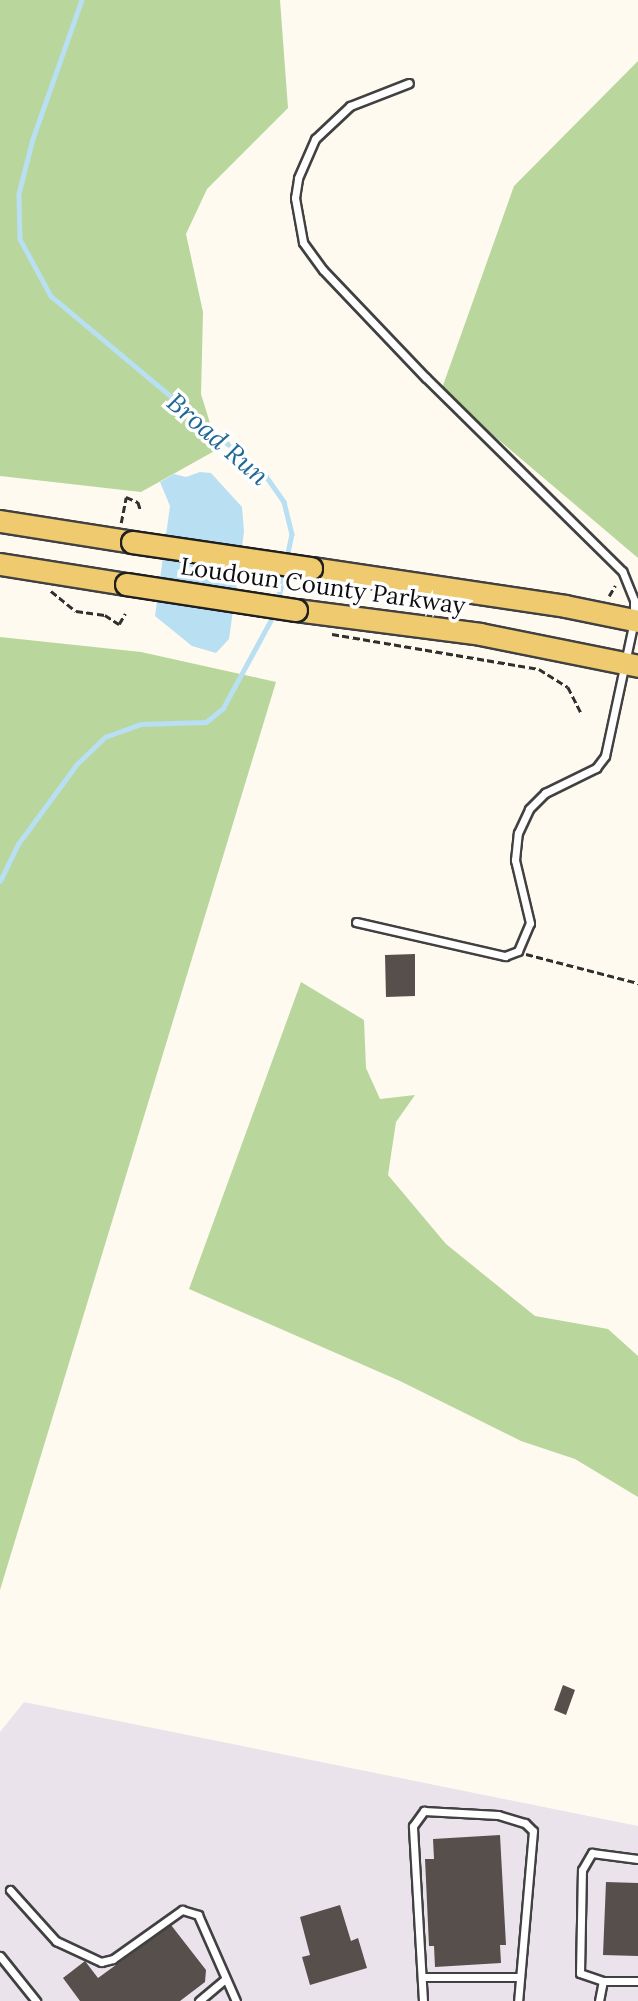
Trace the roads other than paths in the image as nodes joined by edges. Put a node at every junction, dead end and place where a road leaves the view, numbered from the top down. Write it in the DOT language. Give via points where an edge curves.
graph roads {
  1 [pos="409,83"];
  2 [pos="0,521"];
  3 [pos="0,564"];
  4 [pos="636,621"];
  5 [pos="630,664"];
  6 [pos="356,922"];
  7 [pos="638,1859"];
  8 [pos="10,1890"];
  9 [pos="0,1956"];
  10 [pos="422,1977"];
  11 [pos="519,1977"];
  12 [pos="225,1979"];
  13 [pos="603,1981"];
  14 [pos="638,1981"];
  15 [pos="36,2001"];
  16 [pos="199,2001"];
  17 [pos="236,2001"];
  18 [pos="423,2001"];
  19 [pos="518,2001"];
  20 [pos="599,2001"];
  1 -- 4 [label="lane" via="350,106 315,139 298,178 295,198 303,242 323,270 418,369 622,571 634,600"];
  2 -- 4 [label="main road, Loudoun County Parkway, bridge" via="126,533"];
  3 -- 5 [label="main road, Loudoun County Parkway, bridge" via="296,611 480,634"];
  4 -- 5 [label="lane"];
  5 -- 6 [label="lane" via="605,756 596,768 545,793 523,821 515,860 530,923 518,951 505,956"];
  7 -- 13 [label="lane" via="593,1853 582,1870 580,1973"];
  8 -- 12 [label="lane" via="56,1941 101,1962 113,1959 182,1910 198,1915"];
  9 -- 15 [label="lane"];
  10 -- 11 [label="lane"];
  10 -- 11 [label="lane" via="413,1826 424,1811 498,1815 525,1823 533,1831"];
  10 -- 18 [label="lane"];
  11 -- 19 [label="lane"];
  12 -- 16 [label="lane"];
  12 -- 17 [label="lane"];
  13 -- 14 [label="lane"];
  13 -- 20 [label="lane"];
}
